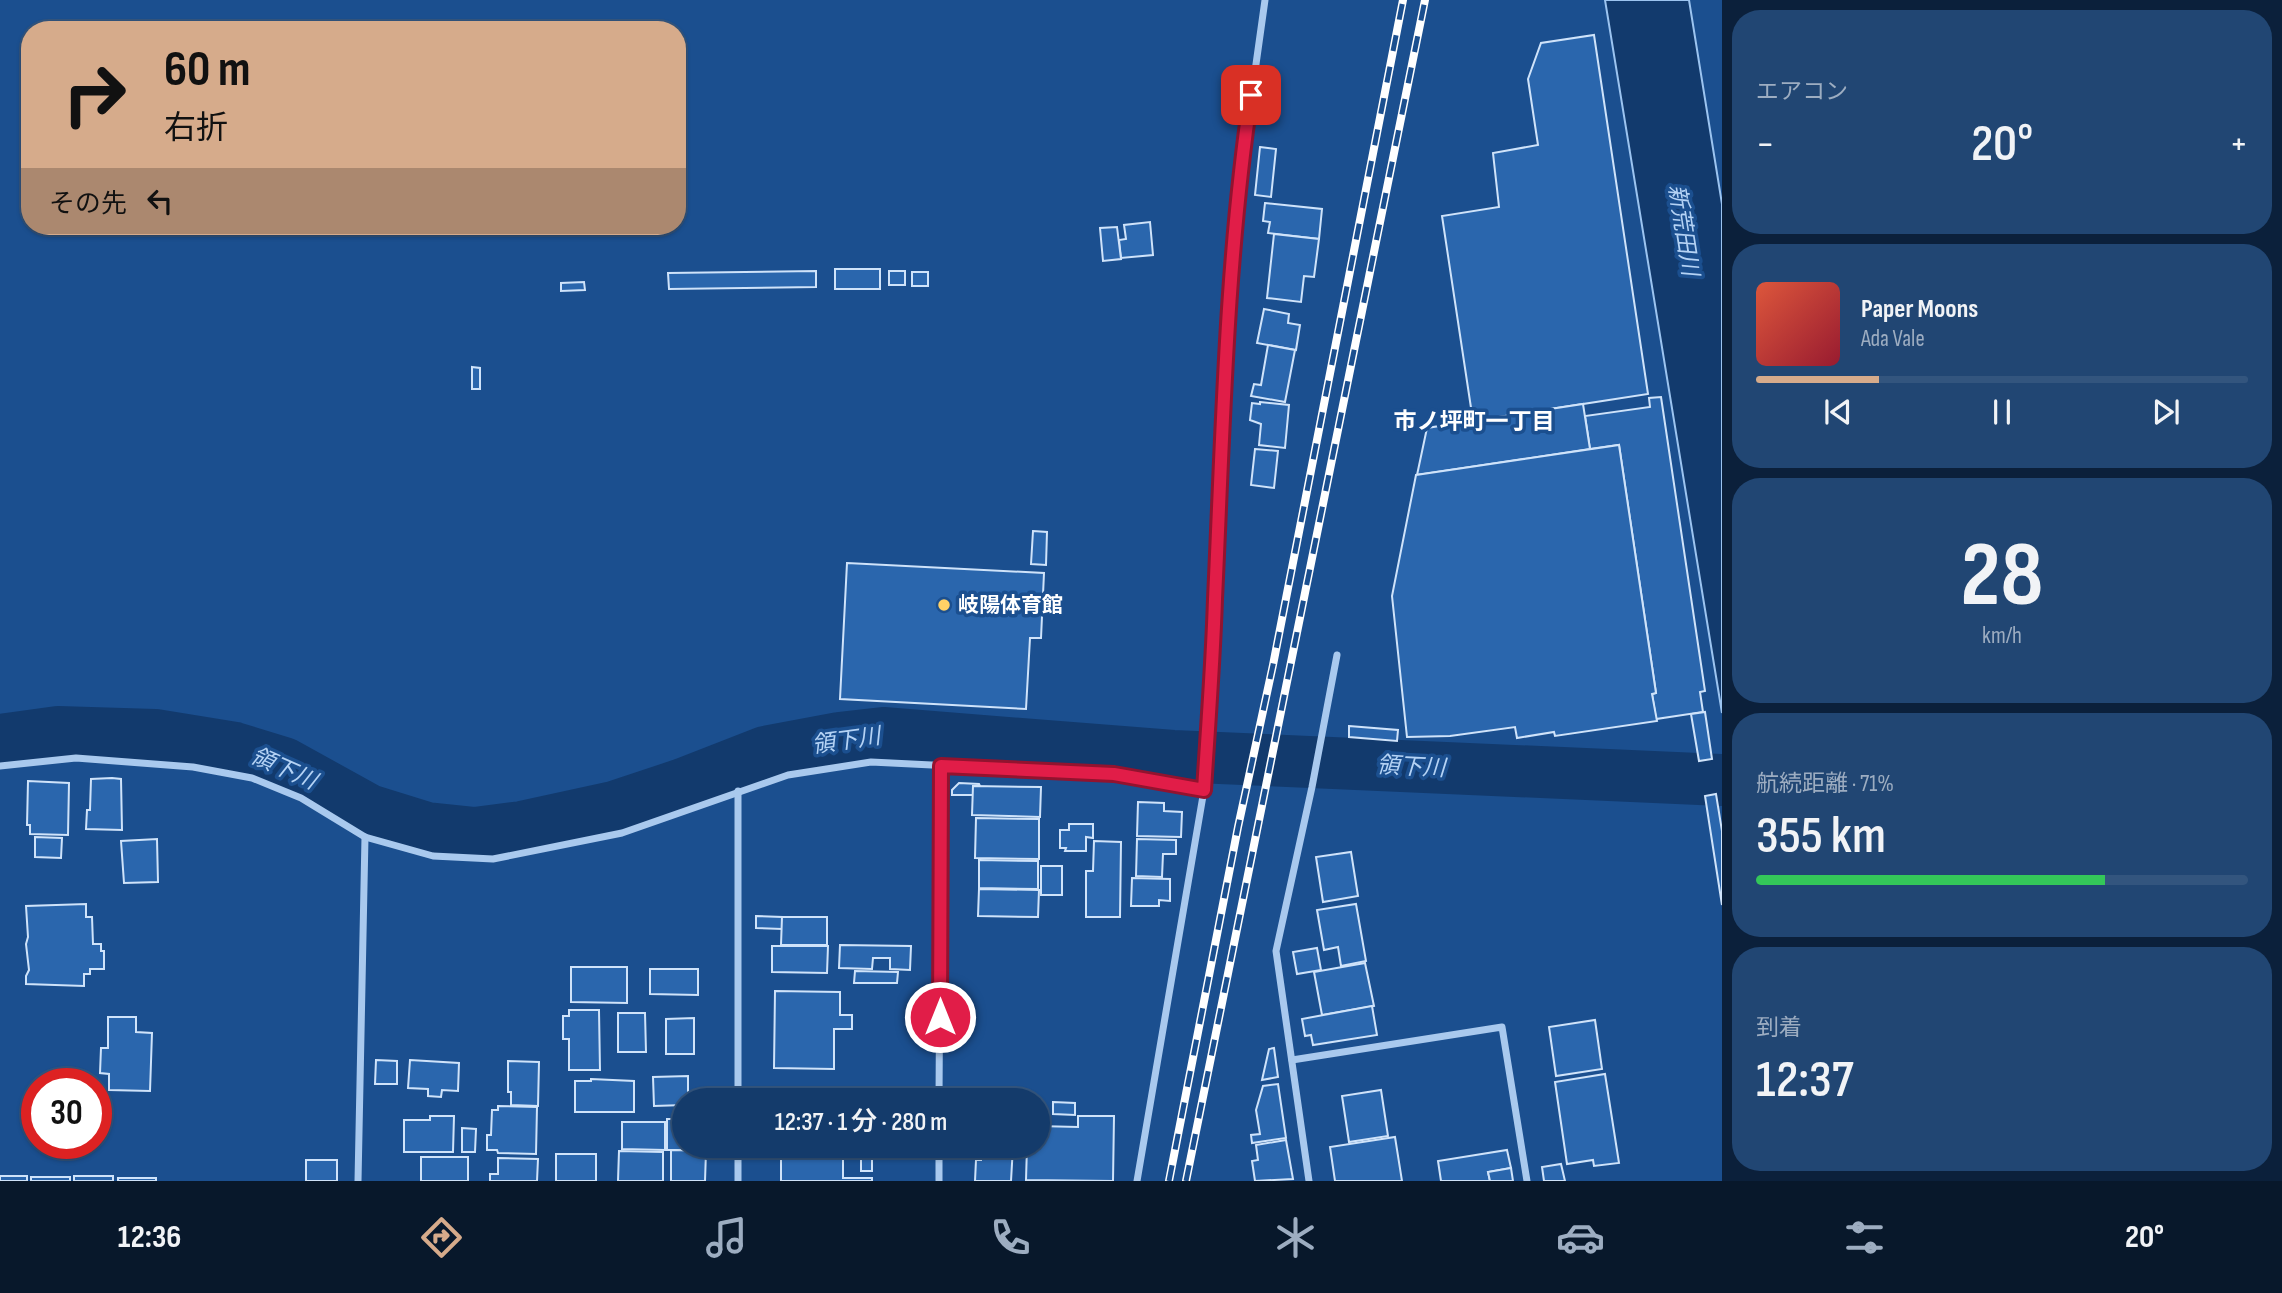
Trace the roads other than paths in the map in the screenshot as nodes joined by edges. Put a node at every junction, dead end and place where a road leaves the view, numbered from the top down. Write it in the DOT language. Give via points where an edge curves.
graph roads {
  1 [pos="1265,0"];
  2 [pos="1337,655"];
  3 [pos="0,766"];
  4 [pos="941,766"];
  5 [pos="1204,790"];
  6 [pos="738,791"];
  7 [pos="365,836"];
  8 [pos="1292,1060"];
  9 [pos="738,1088"];
  10 [pos="939,1088"];
  11 [pos="738,1158"];
  12 [pos="939,1158"];
  13 [pos="358,1181"];
  14 [pos="738,1181"];
  15 [pos="939,1181"];
  16 [pos="1137,1181"];
  17 [pos="1309,1181"];
  18 [pos="1527,1181"];
  1 -- 5 [label="street" via="1234,221"];
  2 -- 8 [label="street" via="1276,951"];
  3 -- 7 [label="street" via="76,758 193,767 252,778 301,798"];
  4 -- 5 [label="street" via="1114,774"];
  4 -- 6 [label="street" via="871,762 788,775"];
  4 -- 10 [label="street"];
  5 -- 16 [label="street"];
  6 -- 7 [label="street" via="622,833 493,859 433,856"];
  6 -- 9 [label="street"];
  7 -- 13 [label="street"];
  8 -- 17 [label="street"];
  8 -- 18 [label="street" via="1502,1027"];
  11 -- 14 [label="street"];
  12 -- 15 [label="street"];
}
